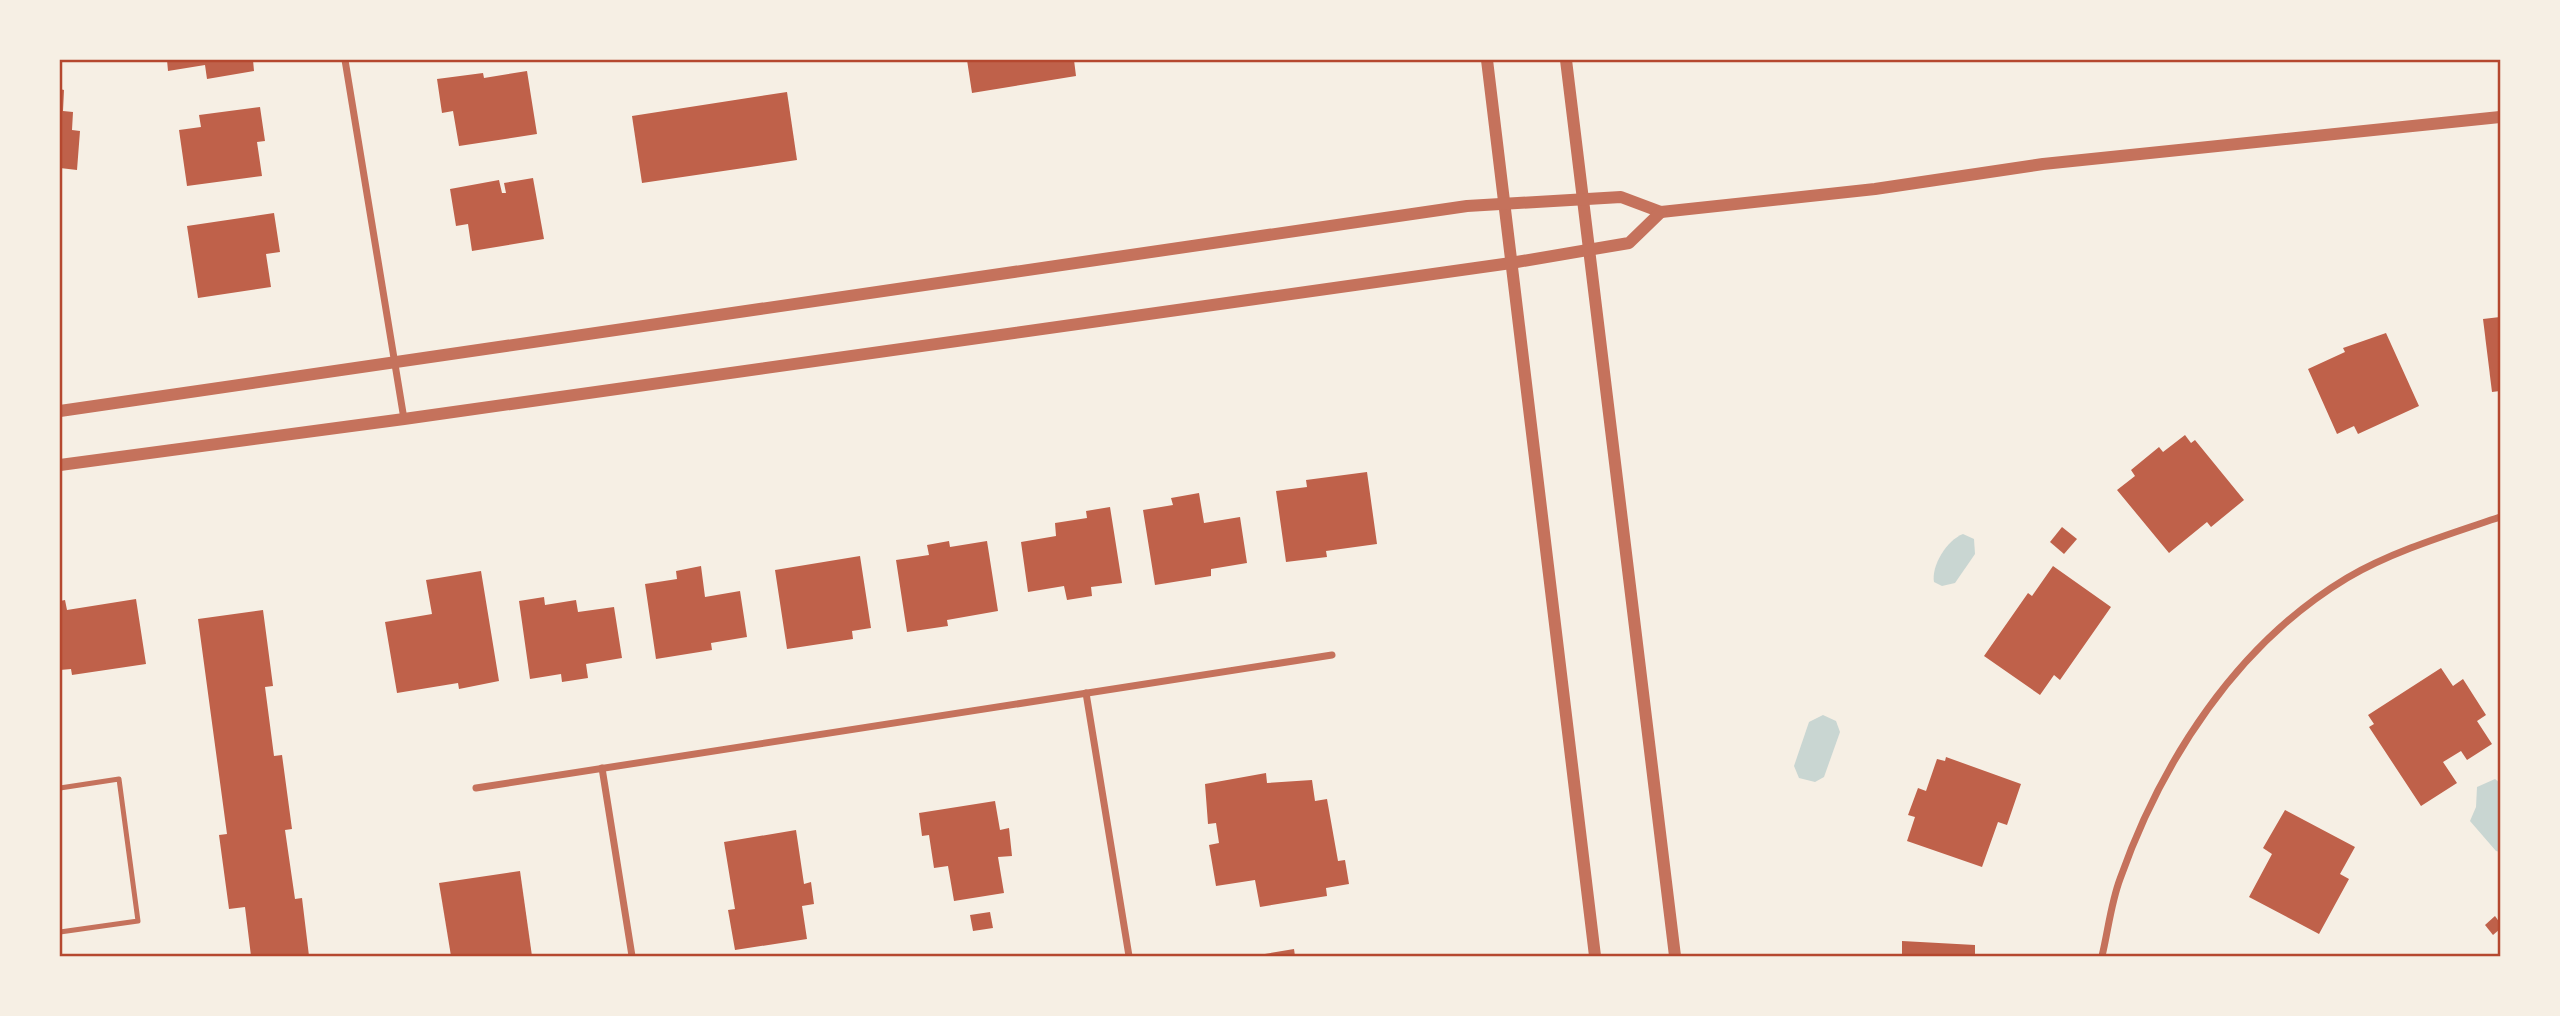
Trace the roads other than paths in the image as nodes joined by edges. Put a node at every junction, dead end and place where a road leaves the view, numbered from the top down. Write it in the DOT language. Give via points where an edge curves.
graph roads {
  1 [pos="345,60"];
  2 [pos="1487,60"];
  3 [pos="1566,60"];
  4 [pos="2501,117"];
  5 [pos="1582,199"];
  6 [pos="1504,202"];
  7 [pos="1661,212"];
  8 [pos="1589,251"];
  9 [pos="1511,263"];
  10 [pos="394,362"];
  11 [pos="60,411"];
  12 [pos="404,419"];
  13 [pos="60,464"];
  14 [pos="2501,517"];
  15 [pos="1332,654"];
  16 [pos="1086,693"];
  17 [pos="602,768"];
  18 [pos="60,788"];
  19 [pos="475,788"];
  20 [pos="60,933"];
  21 [pos="632,957"];
  22 [pos="1129,957"];
  23 [pos="1595,957"];
  24 [pos="1675,957"];
  25 [pos="2102,957"];
  1 -- 10 [label="street"];
  2 -- 6 [label="street"];
  3 -- 5 [label="street"];
  4 -- 7 [label="street" via="2043,164 1875,189"];
  5 -- 6 [label="street"];
  5 -- 7 [label="street" via="1621,197"];
  5 -- 8 [label="street"];
  6 -- 9 [label="street"];
  6 -- 10 [label="street"];
  7 -- 8 [label="street" via="1629,243"];
  8 -- 9 [label="street"];
  8 -- 24 [label="street"];
  9 -- 12 [label="street"];
  9 -- 23 [label="street"];
  10 -- 11 [label="street"];
  10 -- 12 [label="street"];
  12 -- 13 [label="street"];
  14 -- 25 [label="street" via="2435,539 2348,578 2281,628 2228,681 2183,744 2147,810 2119,881"];
  15 -- 16 [label="street"];
  16 -- 17 [label="street"];
  16 -- 22 [label="street"];
  17 -- 19 [label="street"];
  17 -- 21 [label="street"];
  18 -- 20 [label="lane" via="119,779 138,921"];
}
